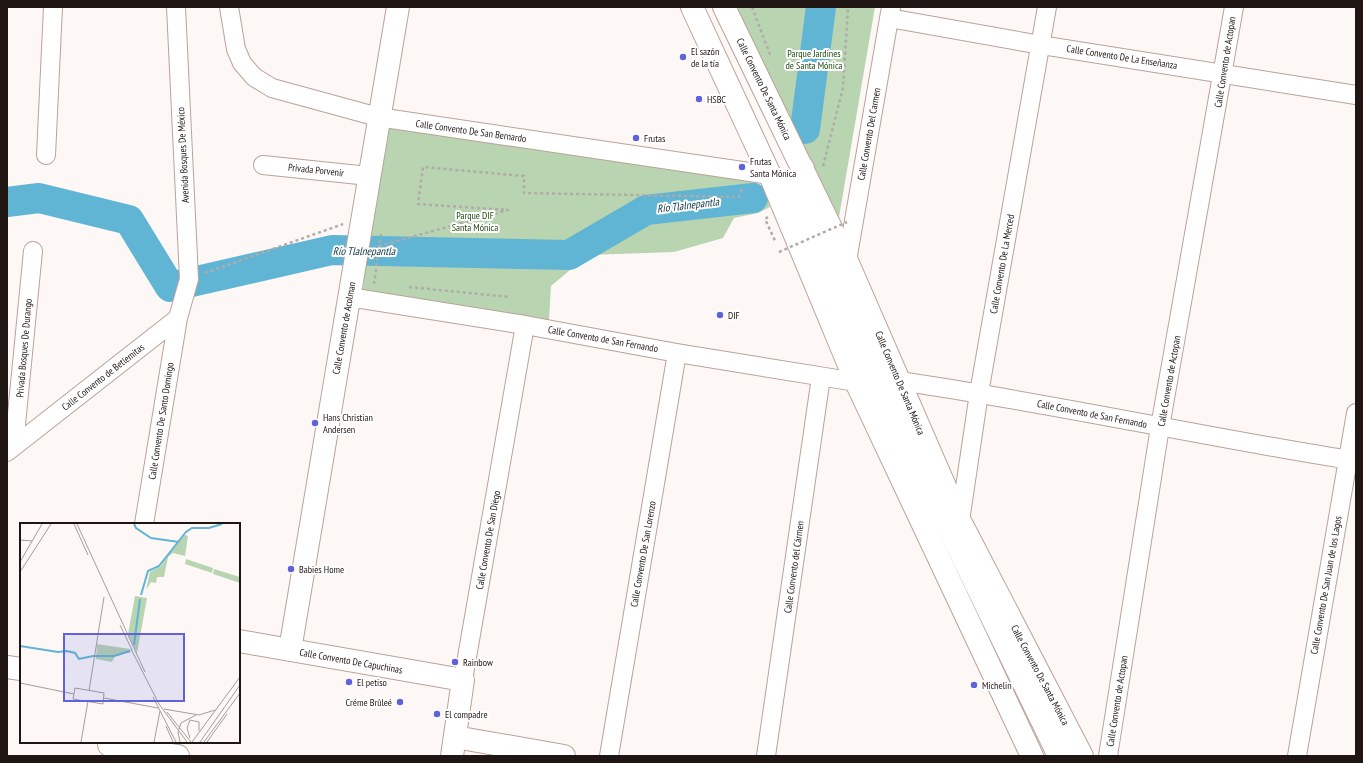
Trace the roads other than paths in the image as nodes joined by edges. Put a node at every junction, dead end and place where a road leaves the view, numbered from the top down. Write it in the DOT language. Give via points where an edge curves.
graph roads {
  1 [pos="53,7"];
  2 [pos="176,7"];
  3 [pos="229,7"];
  4 [pos="398,7"];
  5 [pos="692,7"];
  6 [pos="724,7"];
  7 [pos="1047,7"];
  8 [pos="1234,7"];
  9 [pos="890,13"];
  10 [pos="1041,45"];
  11 [pos="1224,74"];
  12 [pos="1356,95"];
  13 [pos="378,117"];
  14 [pos="46,155"];
  15 [pos="263,165"];
  16 [pos="812,170"];
  17 [pos="770,175"];
  18 [pos="369,176"];
  19 [pos="800,203"];
  20 [pos="33,251"];
  21 [pos="847,261"];
  22 [pos="349,296"];
  23 [pos="181,310"];
  24 [pos="525,325"];
  25 [pos="677,353"];
  26 [pos="821,377"];
  27 [pos="866,379"];
  28 [pos="899,381"];
  29 [pos="979,393"];
  30 [pos="1356,413"];
  31 [pos="1160,427"];
  32 [pos="11,449"];
  33 [pos="1352,460"];
  34 [pos="960,521"];
  35 [pos="144,523"];
  36 [pos="240,641"];
  37 [pos="290,650"];
  38 [pos="7,667"];
  39 [pos="20,669"];
  40 [pos="463,680"];
  41 [pos="453,747"];
  42 [pos="108,748"];
  43 [pos="178,756"];
  44 [pos="564,756"];
  45 [pos="609,756"];
  46 [pos="766,756"];
  47 [pos="1032,756"];
  48 [pos="1059,756"];
  49 [pos="1082,756"];
  50 [pos="1108,756"];
  51 [pos="1297,756"];
  1 -- 14 [label="street"];
  2 -- 23 [label="street, Avenida Bosques De México" via="189,278"];
  3 -- 13 [label="street, Calle Convento De San Bernardo" via="236,49 242,63 254,77 272,88"];
  4 -- 13 [label="main road, Calle Convento de Acolman"];
  5 -- 17 [label="main road"];
  6 -- 16 [label="main road, Calle Convento De Santa Mónica"];
  7 -- 10 [label="street, Calle Convento De La Merced"];
  8 -- 11 [label="street, Calle Convento de Actopan"];
  9 -- 10 [label="street, Calle Convento De La Enseñanza"];
  9 -- 21 [label="street, Calle Convento Del Carmen"];
  10 -- 11 [label="street, Calle Convento De La Enseñanza"];
  10 -- 29 [label="street, Calle Convento De La Merced"];
  11 -- 12 [label="street, Calle Convento De La Enseñanza"];
  11 -- 31 [label="street, Calle Convento de Actopan"];
  13 -- 17 [label="street, Calle Convento De San Bernardo"];
  13 -- 18 [label="main road, Calle Convento de Acolman"];
  15 -- 18 [label="street, Privada Porvenir"];
  16 -- 19 [label="main road"];
  16 -- 21 [label="main road, Calle Convento De Santa Mónica"];
  17 -- 19 [label="main road"];
  17 -- 27 [label="main road"];
  18 -- 22 [label="main road, Calle Convento de Acolman"];
  19 -- 27 [label="main road"];
  20 -- 32 [label="street, Privada Bosques De Durango"];
  21 -- 28 [label="main road, Calle Convento De Santa Mónica"];
  22 -- 24 [label="street, Calle Convento de San Fernando"];
  22 -- 37 [label="main road, Calle Convento de Acolman"];
  23 -- 32 [label="street, Calle Convento de Betlemitas"];
  23 -- 35 [label="street, Calle Convento De Santo Domingo"];
  24 -- 25 [label="street, Calle Convento de San Fernando"];
  24 -- 40 [label="street, Calle Convento De San Diego"];
  25 -- 26 [label="street, Calle Convento de San Fernando"];
  25 -- 45 [label="street, Calle Convento De San Lorenzo"];
  26 -- 27 [label="street, Calle Convento de San Fernando"];
  26 -- 46 [label="street, Calle Convento del Cármen"];
  27 -- 47 [label="main road"];
  27 -- 48 [label="main road"];
  28 -- 29 [label="street, Calle Convento de San Fernando"];
  28 -- 34 [label="main road, Calle Convento De Santa Mónica"];
  29 -- 31 [label="street, Calle Convento de San Fernando"];
  29 -- 34 [label="street, Calle Convento De La Merced"];
  30 -- 33 [label="street, Calle Convento De San Juan de los Lagos"];
  31 -- 33 [label="street, Calle Convento de San Fernando"];
  31 -- 50 [label="street, Calle Convento de Actopan"];
  33 -- 51 [label="street, Calle Convento De San Juan de los Lagos"];
  34 -- 49 [label="main road, Calle Convento De Santa Mónica"];
  36 -- 37 [label="main road, Calle Convento De Capuchinas"];
  37 -- 40 [label="main road, Calle Convento De Capuchinas"];
  38 -- 39 [label="main road"];
  40 -- 41 [label="main road, Calle Convento De San Diego"];
  41 -- 44 [label="main road" via="490,744"];
  42 -- 43 [label="main road"];
}
